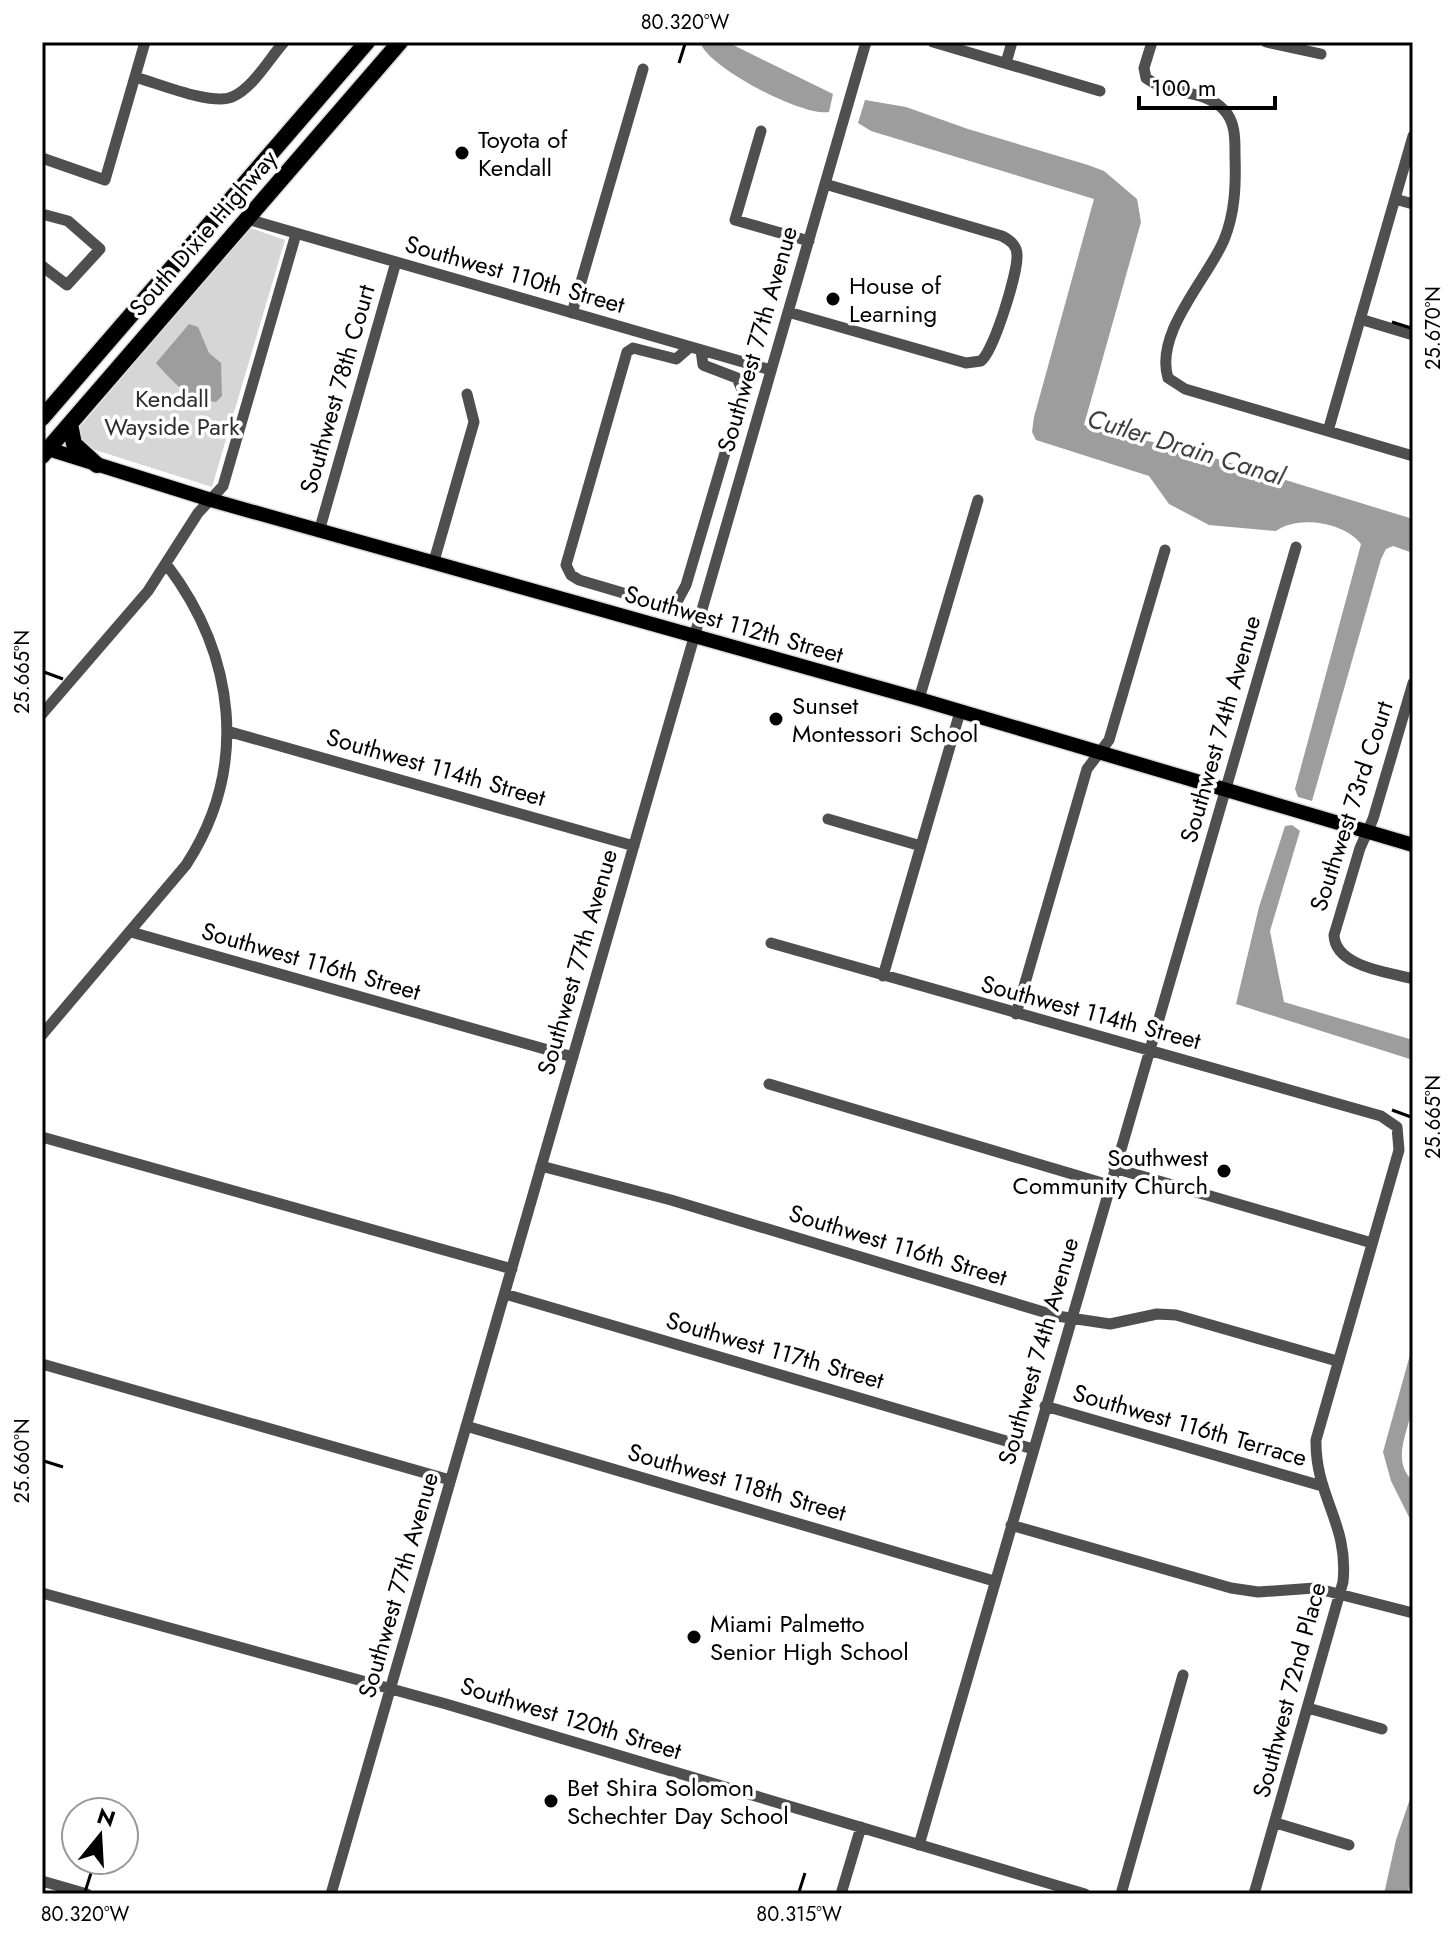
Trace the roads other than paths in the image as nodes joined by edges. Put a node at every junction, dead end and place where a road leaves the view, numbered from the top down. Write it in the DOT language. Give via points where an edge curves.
graph roads {
  1 [pos="145,42"];
  2 [pos="284,42"];
  3 [pos="367,42"];
  4 [pos="400,42"];
  5 [pos="866,42"];
  6 [pos="933,42"];
  7 [pos="1012,42"];
  8 [pos="1152,42"];
  9 [pos="1266,42"];
  10 [pos="1321,54"];
  11 [pos="1006,63"];
  12 [pos="643,69"];
  13 [pos="135,77"];
  14 [pos="1100,91"];
  15 [pos="761,131"];
  16 [pos="1413,136"];
  17 [pos="42,158"];
  18 [pos="42,166"];
  19 [pos="102,179"];
  20 [pos="825,184"];
  21 [pos="1395,199"];
  22 [pos="1413,204"];
  23 [pos="221,210"];
  24 [pos="42,213"];
  25 [pos="247,219"];
  26 [pos="296,234"];
  27 [pos="809,241"];
  28 [pos="396,262"];
  29 [pos="44,268"];
  30 [pos="42,282"];
  31 [pos="788,312"];
  32 [pos="572,313"];
  33 [pos="1360,319"];
  34 [pos="1413,335"];
  35 [pos="659,338"];
  36 [pos="695,348"];
  37 [pos="651,353"];
  38 [pos="771,370"];
  39 [pos="467,394"];
  40 [pos="42,418"];
  41 [pos="70,424"];
  42 [pos="1328,431"];
  43 [pos="44,451"];
  44 [pos="1413,456"];
  45 [pos="97,465"];
  46 [pos="211,500"];
  47 [pos="978,500"];
  48 [pos="320,528"];
  49 [pos="1296,547"];
  50 [pos="1165,550"];
  51 [pos="434,561"];
  52 [pos="167,565"];
  53 [pos="694,635"];
  54 [pos="1413,683"];
  55 [pos="919,699"];
  56 [pos="960,712"];
  57 [pos="42,714"];
  58 [pos="227,731"];
  59 [pos="1099,753"];
  60 [pos="1226,789"];
  61 [pos="828,819"];
  62 [pos="1368,831"];
  63 [pos="1413,845"];
  64 [pos="634,846"];
  65 [pos="921,846"];
  66 [pos="131,932"];
  67 [pos="771,943"];
  68 [pos="883,976"];
  69 [pos="1413,979"];
  70 [pos="1016,1014"];
  71 [pos="42,1035"];
  72 [pos="1149,1051"];
  73 [pos="573,1057"];
  74 [pos="769,1084"];
  75 [pos="1397,1127"];
  76 [pos="42,1137"];
  77 [pos="541,1166"];
  78 [pos="1114,1168"];
  79 [pos="1109,1185"];
  80 [pos="1372,1243"];
  81 [pos="512,1269"];
  82 [pos="505,1294"];
  83 [pos="1071,1318"];
  84 [pos="1337,1361"];
  85 [pos="42,1364"];
  86 [pos="1045,1406"];
  87 [pos="466,1426"];
  88 [pos="1033,1449"];
  89 [pos="450,1480"];
  90 [pos="1322,1486"];
  91 [pos="1011,1525"];
  92 [pos="994,1581"];
  93 [pos="42,1593"];
  94 [pos="1340,1593"];
  95 [pos="1413,1613"];
  96 [pos="1183,1675"];
  97 [pos="392,1688"];
  98 [pos="1308,1708"];
  99 [pos="1382,1729"];
  100 [pos="1276,1823"];
  101 [pos="861,1827"];
  102 [pos="919,1845"];
  103 [pos="1349,1845"];
  104 [pos="42,1881"];
  105 [pos="87,1894"];
  106 [pos="331,1894"];
  107 [pos="841,1894"];
  108 [pos="1085,1894"];
  109 [pos="1121,1894"];
  110 [pos="1254,1894"];
  1 -- 13 [label="street"];
  2 -- 13 [label="street" via="244,89 226,99"];
  3 -- 23 [label="highway, South Dixie Highway"];
  4 -- 25 [label="highway, South Dixie Highway"];
  5 -- 20 [label="street, Southwest 77th Avenue"];
  6 -- 11 [label="street"];
  7 -- 11 [label="street"];
  8 -- 42 [label="street" via="1146,78 1223,108 1235,135 1232,213 1223,243 1181,312 1166,374 1185,389"];
  9 -- 10 [label="street"];
  11 -- 14 [label="street"];
  12 -- 32 [label="street"];
  13 -- 19 [label="street"];
  15 -- 27 [label="street" via="735,220"];
  16 -- 21 [label="street"];
  17 -- 19 [label="street"];
  18 -- 19 [label="street"];
  20 -- 27 [label="street, Southwest 77th Avenue"];
  20 -- 31 [label="street" via="1002,236 1016,248 1016,263 992,345 981,361 966,363"];
  21 -- 22 [label="street"];
  21 -- 33 [label="street"];
  23 -- 25 [label="highway"];
  23 -- 40 [label="highway, South Dixie Highway"];
  24 -- 29 [label="street" via="68,221 100,249 67,285"];
  25 -- 26 [label="street, Southwest 110th Street"];
  25 -- 41 [label="highway, South Dixie Highway"];
  26 -- 28 [label="street, Southwest 110th Street"];
  26 -- 46 [label="street" via="223,486"];
  27 -- 31 [label="street, Southwest 77th Avenue"];
  28 -- 32 [label="street, Southwest 110th Street"];
  28 -- 48 [label="street, Southwest 78th Court"];
  29 -- 30 [label="street"];
  31 -- 38 [label="street, Southwest 77th Avenue"];
  32 -- 35 [label="street, Southwest 110th Street"];
  33 -- 34 [label="street"];
  33 -- 42 [label="street"];
  35 -- 36 [label="street, Southwest 110th Street"];
  35 -- 37 [label="street"];
  36 -- 37 [label="street" via="676,359"];
  36 -- 37 [label="street" via="706,367 737,378 743,392 686,585 678,600 664,605 579,580 566,565 625,355 633,348"];
  36 -- 38 [label="street, Southwest 110th Street"];
  38 -- 53 [label="street, Southwest 77th Avenue"];
  39 -- 51 [label="street" via="474,422"];
  41 -- 43 [label="highway, South Dixie Highway"];
  41 -- 45 [label="highway" via="74,444"];
  42 -- 44 [label="street"];
  43 -- 45 [label="main road, Southwest 112th Street"];
  45 -- 46 [label="main road, Southwest 112th Street"];
  46 -- 48 [label="main road, Southwest 112th Street"];
  46 -- 52 [label="street"];
  47 -- 55 [label="street"];
  48 -- 51 [label="main road, Southwest 112th Street"];
  49 -- 60 [label="street, Southwest 74th Avenue"];
  50 -- 59 [label="street" via="1109,740"];
  51 -- 53 [label="main road, Southwest 112th Street"];
  52 -- 57 [label="street"];
  52 -- 58 [label="street" via="213,643"];
  53 -- 55 [label="main road, Southwest 112th Street"];
  53 -- 64 [label="street, Southwest 77th Avenue"];
  54 -- 62 [label="street, Southwest 73rd Court"];
  55 -- 56 [label="main road, Southwest 112th Street"];
  56 -- 59 [label="main road, Southwest 112th Street"];
  56 -- 65 [label="street"];
  58 -- 64 [label="street, Southwest 114th Street"];
  58 -- 66 [label="street" via="219,791 202,838"];
  59 -- 60 [label="main road, Southwest 112th Street"];
  59 -- 70 [label="street" via="1087,769"];
  60 -- 62 [label="main road, Southwest 112th Street"];
  60 -- 72 [label="street, Southwest 74th Avenue"];
  61 -- 65 [label="street"];
  62 -- 63 [label="main road, Southwest 112th Street"];
  62 -- 69 [label="street, Southwest 73rd Court" via="1335,942 1346,958"];
  64 -- 73 [label="street, Southwest 77th Avenue"];
  65 -- 68 [label="street"];
  66 -- 71 [label="street"];
  66 -- 73 [label="street, Southwest 116th Street"];
  67 -- 68 [label="street, Southwest 114th Street"];
  68 -- 70 [label="street, Southwest 114th Street"];
  70 -- 72 [label="street, Southwest 114th Street"];
  72 -- 75 [label="street, Southwest 114th Street" via="1381,1116"];
  72 -- 78 [label="street, Southwest 74th Avenue"];
  73 -- 77 [label="street, Southwest 77th Avenue"];
  74 -- 79 [label="street"];
  75 -- 80 [label="street, Southwest 72nd Place" via="1399,1150"];
  76 -- 81 [label="street"];
  77 -- 81 [label="street, Southwest 77th Avenue"];
  77 -- 83 [label="street, Southwest 116th Street"];
  78 -- 79 [label="street, Southwest 74th Avenue"];
  78 -- 80 [label="street"];
  79 -- 83 [label="street, Southwest 74th Avenue"];
  80 -- 84 [label="street, Southwest 72nd Place"];
  81 -- 82 [label="street, Southwest 77th Avenue"];
  82 -- 87 [label="street, Southwest 77th Avenue"];
  82 -- 88 [label="street, Southwest 117th Street"];
  83 -- 84 [label="street, Southwest 116th Street" via="1110,1324 1176,1315"];
  83 -- 86 [label="street, Southwest 74th Avenue"];
  84 -- 90 [label="street, Southwest 72nd Place" via="1316,1440"];
  85 -- 89 [label="street"];
  86 -- 88 [label="street, Southwest 74th Avenue"];
  86 -- 90 [label="street, Southwest 116th Terrace"];
  87 -- 89 [label="street, Southwest 77th Avenue"];
  87 -- 92 [label="street, Southwest 118th Street"];
  88 -- 91 [label="street, Southwest 74th Avenue"];
  89 -- 97 [label="street, Southwest 77th Avenue"];
  90 -- 94 [label="street, Southwest 72nd Place" via="1343,1543"];
  91 -- 92 [label="street, Southwest 74th Avenue"];
  91 -- 94 [label="street" via="1231,1588"];
  92 -- 102 [label="street, Southwest 74th Avenue"];
  93 -- 97 [label="street, Southwest 120th Street"];
  94 -- 95 [label="street"];
  94 -- 98 [label="street, Southwest 72nd Place"];
  96 -- 109 [label="street"];
  97 -- 101 [label="street, Southwest 120th Street"];
  97 -- 106 [label="street, Southwest 77th Avenue"];
  98 -- 99 [label="street"];
  98 -- 100 [label="street, Southwest 72nd Place"];
  100 -- 103 [label="street"];
  100 -- 110 [label="street, Southwest 72nd Place"];
  101 -- 102 [label="street, Southwest 120th Street"];
  101 -- 107 [label="street"];
  102 -- 108 [label="street, Southwest 120th Street"];
  104 -- 105 [label="street"];
}
